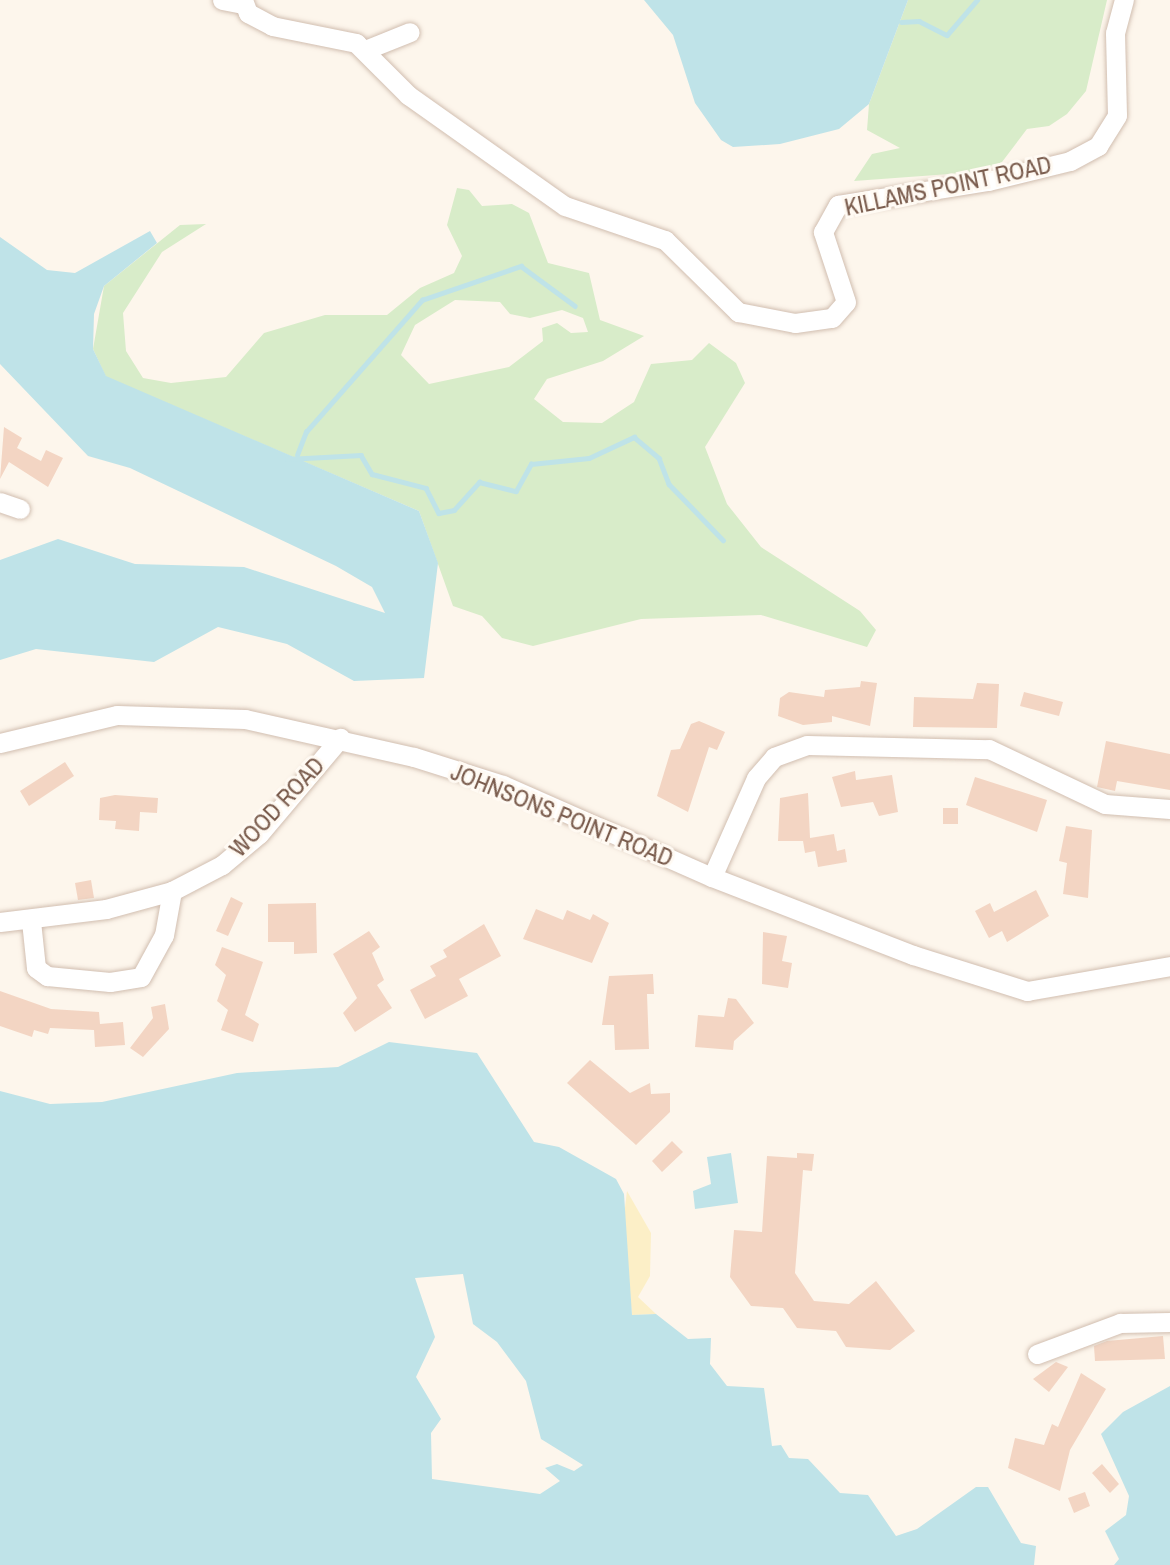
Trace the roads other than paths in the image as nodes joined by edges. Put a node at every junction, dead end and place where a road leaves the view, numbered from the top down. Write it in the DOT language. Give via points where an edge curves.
graph roads {
  1 [pos="222,0"];
  2 [pos="1124,0"];
  3 [pos="243,2"];
  4 [pos="410,32"];
  5 [pos="365,50"];
  6 [pos="0,502"];
  7 [pos="20,509"];
  8 [pos="340,738"];
  9 [pos="0,743"];
  10 [pos="1170,809"];
  11 [pos="712,877"];
  12 [pos="172,891"];
  13 [pos="31,921"];
  14 [pos="0,922"];
  15 [pos="1170,966"];
  16 [pos="1170,1322"];
  17 [pos="1037,1354"];
  1 -- 3 [label="street"];
  2 -- 5 [label="street, KILLAMS POINT ROAD" via="1115,33 1117,115 1098,146 1070,161 988,181 838,205 823,232 846,302 840,313 820,322 737,312 680,249 565,206 408,95"];
  3 -- 5 [label="street, KILLAMS POINT ROAD" via="272,26 348,39"];
  4 -- 5 [label="street"];
  6 -- 7 [label="street"];
  8 -- 9 [label="street, JOHNSONS POINT ROAD" via="245,719 117,715"];
  8 -- 11 [label="street, JOHNSONS POINT ROAD" via="503,785"];
  8 -- 12 [label="street, WOOD ROAD" via="259,834 222,865"];
  10 -- 11 [label="street" via="1105,804 989,749 807,745 774,757 756,778"];
  11 -- 15 [label="street, JOHNSONS POINT ROAD" via="913,956 1027,991"];
  12 -- 13 [label="street, WOOD ROAD"];
  12 -- 13 [label="street" via="164,935 141,977 110,982 47,976 36,968"];
  13 -- 14 [label="street, WOOD ROAD"];
  16 -- 17 [label="street" via="1120,1323"];
}
